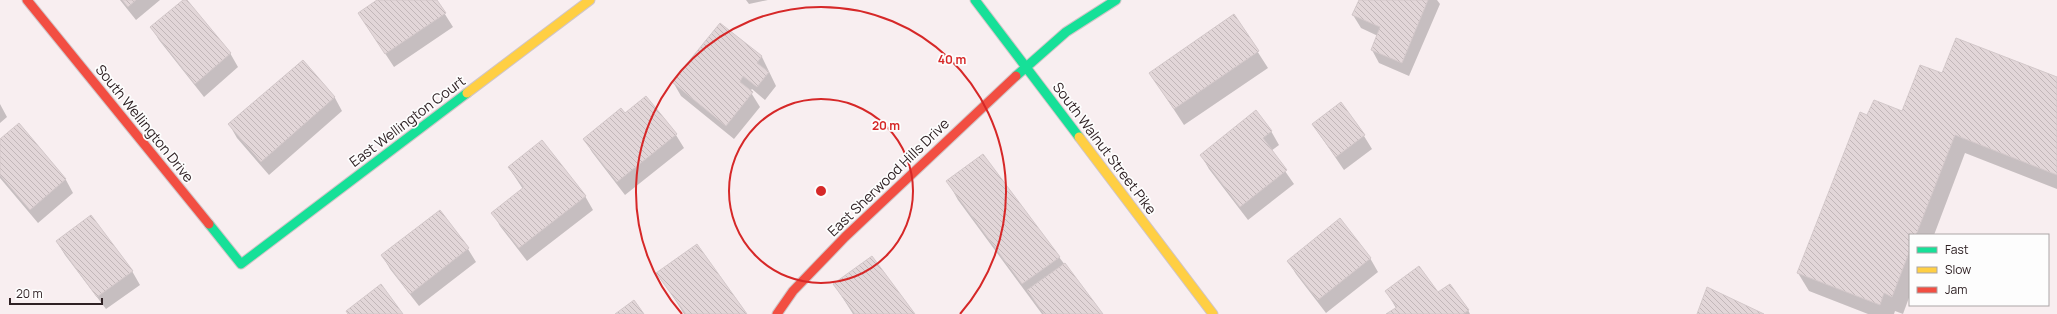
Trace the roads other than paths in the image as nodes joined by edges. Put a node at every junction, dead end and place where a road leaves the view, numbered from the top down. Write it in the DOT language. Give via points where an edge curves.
graph roads {
  1 [pos="27,0"];
  2 [pos="590,0"];
  3 [pos="975,0"];
  4 [pos="1116,0"];
  5 [pos="1026,66"];
  6 [pos="241,264"];
  7 [pos="777,314"];
  8 [pos="1213,314"];
  1 -- 6 [label="street, South Wellington Drive"];
  2 -- 6 [label="street, East Wellington Court"];
  3 -- 5 [label="street, South Walnut Street Pike"];
  4 -- 5 [label="street, East Sherwood Hills Drive" via="1066,32"];
  5 -- 7 [label="street, East Sherwood Hills Drive" via="845,237 793,291"];
  5 -- 8 [label="street, South Walnut Street Pike"];
}
